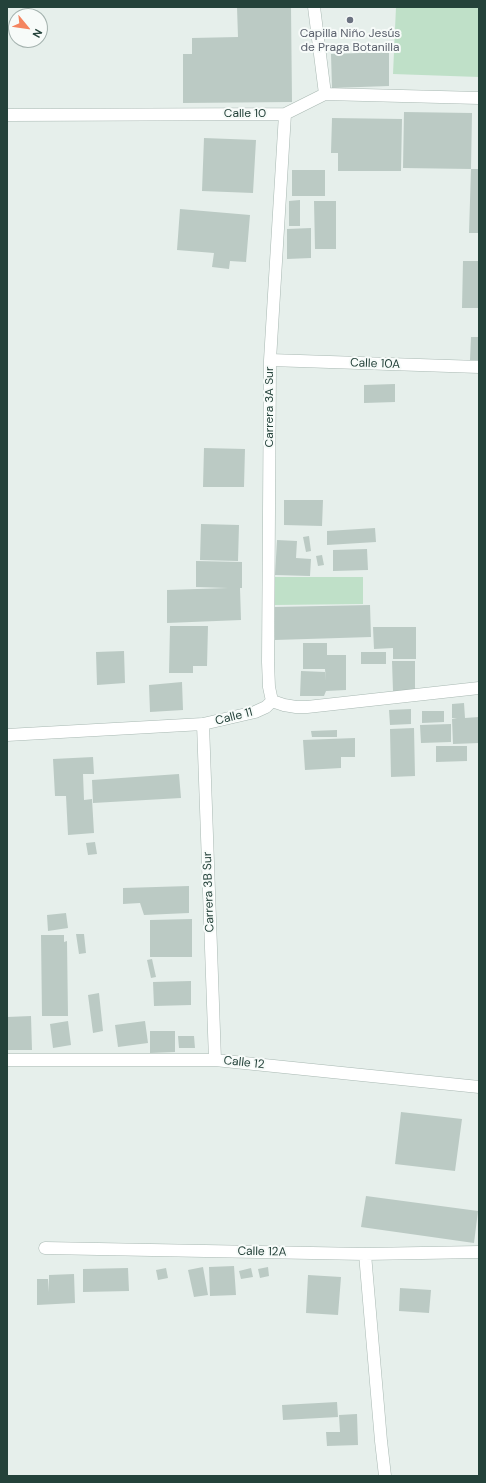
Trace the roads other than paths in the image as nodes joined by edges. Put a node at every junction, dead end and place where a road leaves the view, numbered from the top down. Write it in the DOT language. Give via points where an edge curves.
graph roads {
  1 [pos="314,7"];
  2 [pos="325,94"];
  3 [pos="479,98"];
  4 [pos="285,114"];
  5 [pos="7,115"];
  6 [pos="270,360"];
  7 [pos="479,367"];
  8 [pos="479,688"];
  9 [pos="272,701"];
  10 [pos="203,724"];
  11 [pos="7,735"];
  12 [pos="7,1060"];
  13 [pos="216,1060"];
  14 [pos="479,1087"];
  15 [pos="45,1248"];
  16 [pos="479,1252"];
  17 [pos="365,1254"];
  18 [pos="385,1476"];
  1 -- 2 [label="street"];
  2 -- 3 [label="street, Calle 10"];
  2 -- 4 [label="street, Calle 10"];
  4 -- 5 [label="street, Calle 10"];
  4 -- 6 [label="street, Carrera 3A Sur"];
  6 -- 7 [label="street, Calle 10A"];
  6 -- 9 [label="street, Carrera 3A Sur" via="268,662"];
  8 -- 9 [label="street" via="307,707"];
  9 -- 10 [label="street, Calle 11" via="255,712"];
  10 -- 11 [label="street, Calle 11"];
  10 -- 13 [label="street, Carrera 3B Sur"];
  12 -- 13 [label="street, Calle 12"];
  13 -- 14 [label="street, Calle 12"];
  15 -- 17 [label="street, Calle 12A"];
  16 -- 17 [label="street, Calle 12A"];
  17 -- 18 [label="street"];
}
